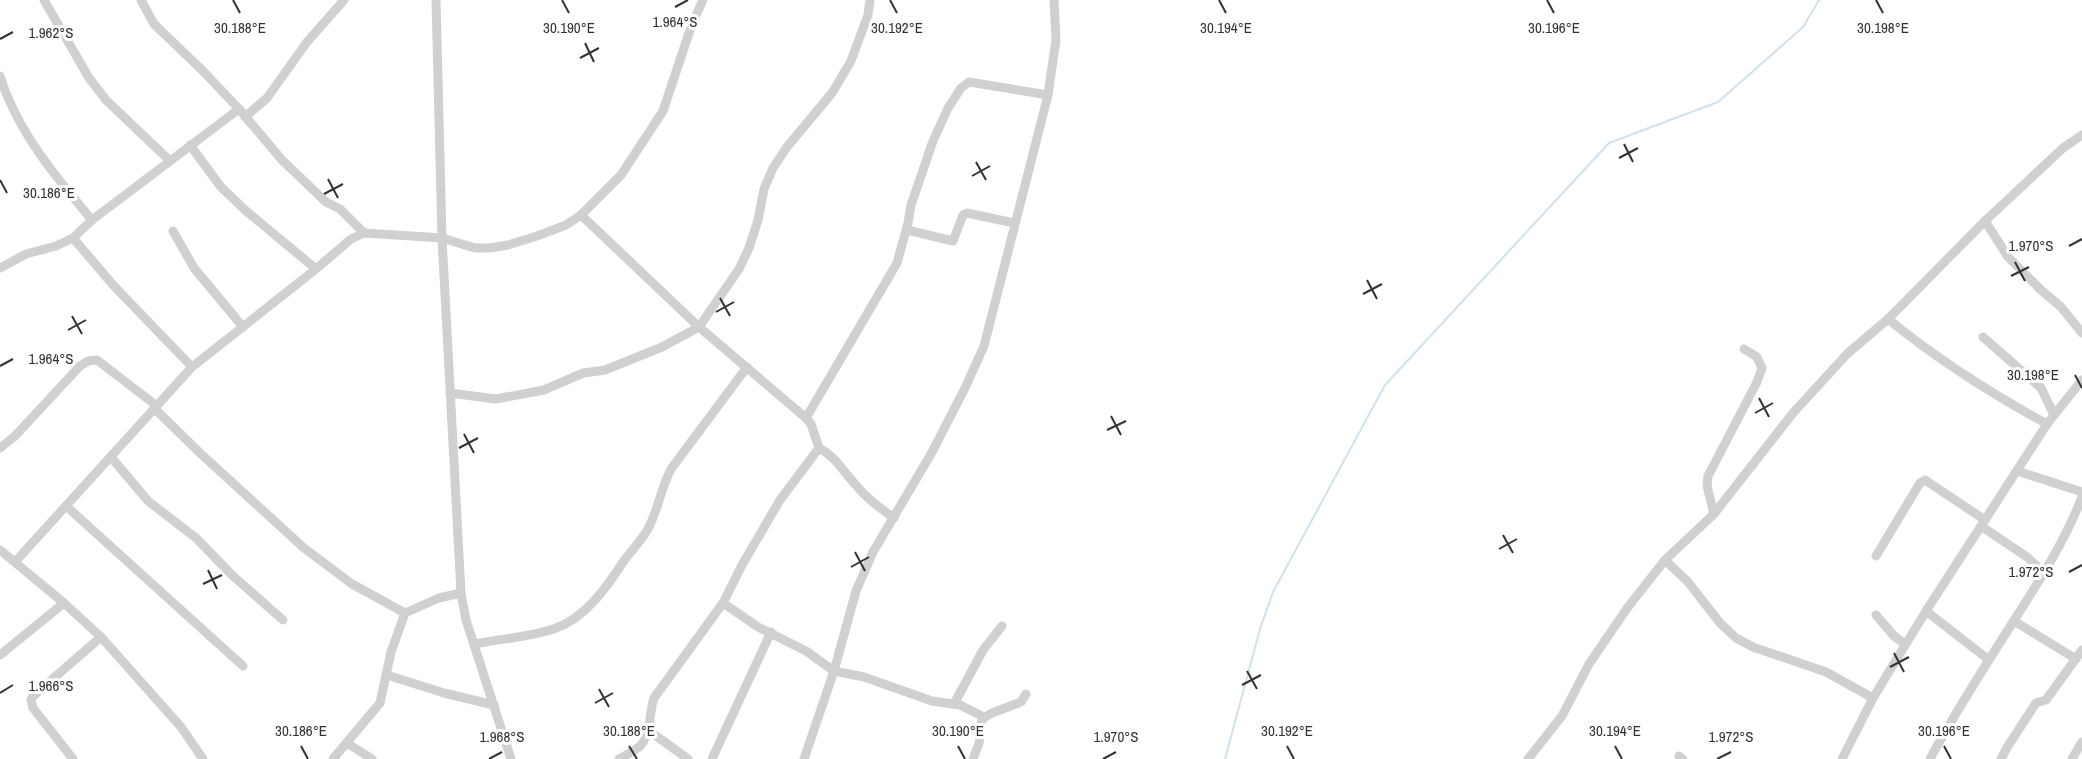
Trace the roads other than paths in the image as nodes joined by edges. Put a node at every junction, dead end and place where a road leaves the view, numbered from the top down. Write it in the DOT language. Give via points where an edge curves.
graph roads {
  1 [pos="44,0"];
  2 [pos="141,0"];
  3 [pos="344,0"];
  4 [pos="436,0"];
  5 [pos="703,0"];
  6 [pos="870,0"];
  7 [pos="1054,0"];
  8 [pos="0,76"];
  9 [pos="1048,95"];
  10 [pos="242,113"];
  11 [pos="2082,135"];
  12 [pos="190,145"];
  13 [pos="170,160"];
  14 [pos="581,215"];
  15 [pos="92,220"];
  16 [pos="1985,221"];
  17 [pos="1014,223"];
  18 [pos="906,230"];
  19 [pos="173,231"];
  20 [pos="364,233"];
  21 [pos="73,238"];
  22 [pos="442,238"];
  23 [pos="0,268"];
  24 [pos="316,269"];
  25 [pos="1888,319"];
  26 [pos="243,327"];
  27 [pos="699,327"];
  28 [pos="2082,333"];
  29 [pos="1983,337"];
  30 [pos="1744,349"];
  31 [pos="192,367"];
  32 [pos="747,367"];
  33 [pos="2082,380"];
  34 [pos="450,393"];
  35 [pos="156,407"];
  36 [pos="2054,415"];
  37 [pos="806,418"];
  38 [pos="2047,424"];
  39 [pos="819,447"];
  40 [pos="0,448"];
  41 [pos="111,457"];
  42 [pos="2017,471"];
  43 [pos="2082,492"];
  44 [pos="2082,497"];
  45 [pos="66,506"];
  46 [pos="1714,514"];
  47 [pos="894,518"];
  48 [pos="1983,523"];
  49 [pos="0,550"];
  50 [pos="1876,556"];
  51 [pos="1665,560"];
  52 [pos="15,562"];
  53 [pos="2044,573"];
  54 [pos="460,593"];
  55 [pos="64,603"];
  56 [pos="723,603"];
  57 [pos="1926,611"];
  58 [pos="405,613"];
  59 [pos="1875,615"];
  60 [pos="283,620"];
  61 [pos="2014,621"];
  62 [pos="1002,626"];
  63 [pos="771,632"];
  64 [pos="101,637"];
  65 [pos="474,644"];
  66 [pos="1905,644"];
  67 [pos="2082,650"];
  68 [pos="0,655"];
  69 [pos="2076,659"];
  70 [pos="1989,660"];
  71 [pos="243,666"];
  72 [pos="834,671"];
  73 [pos="387,675"];
  74 [pos="1026,694"];
  75 [pos="1873,698"];
  76 [pos="954,704"];
  77 [pos="495,705"];
  78 [pos="984,717"];
  79 [pos="648,730"];
  80 [pos="2082,742"];
  81 [pos="347,743"];
  82 [pos="975,758"];
  83 [pos="73,759"];
  84 [pos="203,759"];
  85 [pos="333,759"];
  86 [pos="372,759"];
  87 [pos="511,759"];
  88 [pos="619,759"];
  89 [pos="688,759"];
  90 [pos="712,759"];
  91 [pos="804,759"];
  92 [pos="1528,759"];
  93 [pos="1842,759"];
  94 [pos="1930,759"];
  95 [pos="2001,759"];
  96 [pos="2072,759"];
  1 -- 13 [label="street" via="106,100"];
  2 -- 10 [label="street" via="154,24"];
  3 -- 10 [label="street" via="307,42 267,98"];
  4 -- 22 [label="street"];
  5 -- 14 [label="street" via="663,111 621,175"];
  6 -- 27 [label="street" via="851,61 832,93 773,168 749,248"];
  7 -- 9 [label="street" via="1056,40"];
  8 -- 15 [label="street" via="20,124"];
  9 -- 17 [label="street"];
  9 -- 18 [label="street" via="969,82 961,88 933,141"];
  10 -- 12 [label="street"];
  10 -- 20 [label="street" via="299,177"];
  11 -- 16 [label="street"];
  12 -- 13 [label="street"];
  12 -- 24 [label="street" via="221,187"];
  13 -- 15 [label="street"];
  14 -- 22 [label="street" via="566,225 499,246 475,248"];
  14 -- 27 [label="street"];
  15 -- 21 [label="street"];
  16 -- 25 [label="street"];
  16 -- 28 [label="street" via="2008,257"];
  17 -- 18 [label="street" via="963,214 953,242"];
  17 -- 47 [label="street" via="984,346 937,444"];
  18 -- 37 [label="street" via="897,263"];
  19 -- 26 [label="street" via="194,268"];
  20 -- 22 [label="street"];
  20 -- 24 [label="street"];
  21 -- 23 [label="street" via="26,254"];
  21 -- 31 [label="street"];
  22 -- 34 [label="street"];
  24 -- 26 [label="street"];
  25 -- 38 [label="street" via="1914,340"];
  25 -- 46 [label="street" via="1847,354 1793,413"];
  26 -- 31 [label="street"];
  27 -- 32 [label="street"];
  27 -- 34 [label="street" via="662,347 544,390 496,399"];
  29 -- 36 [label="street" via="2041,388"];
  30 -- 46 [label="street" via="1757,357 1762,368 1708,476"];
  31 -- 35 [label="street"];
  32 -- 37 [label="street"];
  32 -- 65 [label="street" via="671,469 649,528 616,576 582,612 554,629"];
  33 -- 36 [label="street"];
  34 -- 54 [label="street"];
  35 -- 40 [label="street" via="97,360 88,361"];
  35 -- 41 [label="street"];
  35 -- 58 [label="street" via="304,548 352,584"];
  36 -- 38 [label="street"];
  37 -- 39 [label="street" via="812,424"];
  38 -- 42 [label="street"];
  39 -- 47 [label="street" via="831,454 856,486"];
  39 -- 56 [label="street" via="780,500"];
  41 -- 45 [label="street"];
  41 -- 60 [label="street" via="148,501 196,538"];
  42 -- 43 [label="street"];
  42 -- 48 [label="street"];
  44 -- 53 [label="street" via="2071,526"];
  45 -- 52 [label="street"];
  45 -- 71 [label="street"];
  46 -- 51 [label="street"];
  47 -- 72 [label="street" via="856,591"];
  48 -- 50 [label="street" via="1925,480"];
  48 -- 53 [label="street"];
  48 -- 57 [label="street"];
  49 -- 52 [label="street"];
  51 -- 75 [label="street" via="1736,638 1826,672"];
  51 -- 92 [label="street" via="1621,617 1589,664 1562,716"];
  52 -- 55 [label="street"];
  53 -- 61 [label="street"];
  54 -- 58 [label="street"];
  54 -- 65 [label="street"];
  55 -- 64 [label="street"];
  55 -- 68 [label="street"];
  56 -- 63 [label="street"];
  56 -- 79 [label="street" via="654,698"];
  57 -- 66 [label="street"];
  57 -- 70 [label="street"];
  58 -- 73 [label="street"];
  59 -- 66 [label="street"];
  61 -- 69 [label="street"];
  61 -- 70 [label="street"];
  62 -- 76 [label="street" via="983,650"];
  63 -- 72 [label="street"];
  63 -- 90 [label="street"];
  64 -- 83 [label="street" via="31,700 33,708"];
  64 -- 84 [label="street" via="181,727"];
  65 -- 77 [label="street"];
  66 -- 75 [label="street"];
  67 -- 69 [label="street"];
  69 -- 95 [label="street" via="2046,700 2036,703"];
  70 -- 94 [label="street"];
  72 -- 76 [label="street"];
  72 -- 91 [label="street"];
  73 -- 77 [label="street"];
  73 -- 81 [label="street" via="380,703"];
  74 -- 78 [label="street" via="1021,702"];
  75 -- 93 [label="street"];
  76 -- 78 [label="street"];
  77 -- 87 [label="street"];
  78 -- 82 [label="street"];
  79 -- 88 [label="street" via="641,745"];
  79 -- 89 [label="street"];
  80 -- 96 [label="street"];
  81 -- 85 [label="street"];
  81 -- 86 [label="street"];
}
